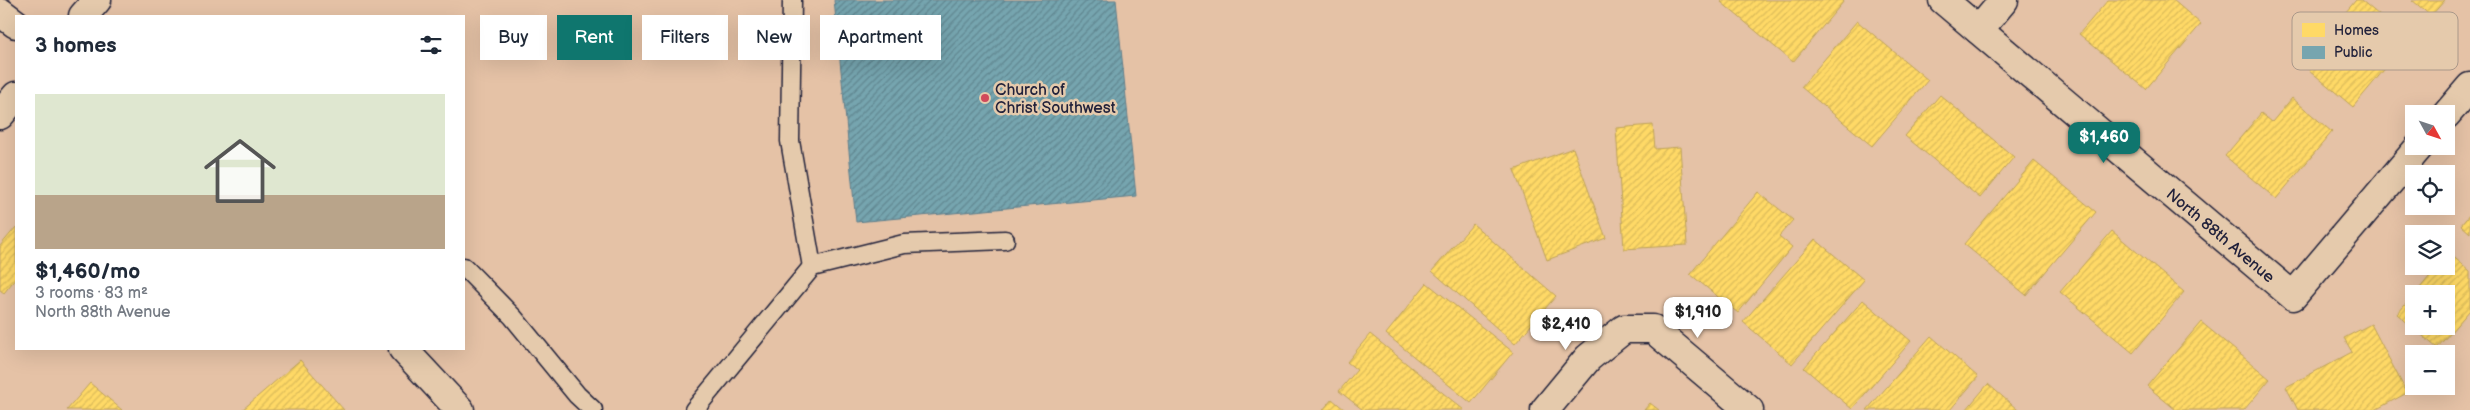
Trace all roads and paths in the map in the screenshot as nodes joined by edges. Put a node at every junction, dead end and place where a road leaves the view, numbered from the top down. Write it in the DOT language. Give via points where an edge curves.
graph roads {
  1 [pos="97,0"];
  2 [pos="792,0"];
  3 [pos="1943,0"];
  4 [pos="2004,0"];
  5 [pos="0,12"];
  6 [pos="84,15"];
  7 [pos="15,23"];
  8 [pos="1979,30"];
  9 [pos="2470,87"];
  10 [pos="15,97"];
  11 [pos="2455,105"];
  12 [pos="0,115"];
  13 [pos="2412,155"];
  14 [pos="1006,240"];
  15 [pos="812,267"];
  16 [pos="465,268"];
  17 [pos="404,350"];
  18 [pos="460,410"];
  19 [pos="593,410"];
  20 [pos="694,410"];
  21 [pos="1545,410"];
  22 [pos="1749,410"];
  1 -- 6 [label="street"];
  2 -- 15 [label="lane" via="790,141"];
  3 -- 8 [label="street, North 88th Avenue"];
  4 -- 8 [label="street"];
  5 -- 7 [label="street"];
  8 -- 13 [label="street, North 88th Avenue" via="2293,296"];
  9 -- 11 [label="street"];
  10 -- 12 [label="street"];
  14 -- 15 [label="lane" via="904,244"];
  15 -- 20 [label="lane"];
  16 -- 19 [label="lane" via="514,317"];
  17 -- 18 [label="street"];
  21 -- 22 [label="street" via="1588,358 1624,329 1653,329"];
}
